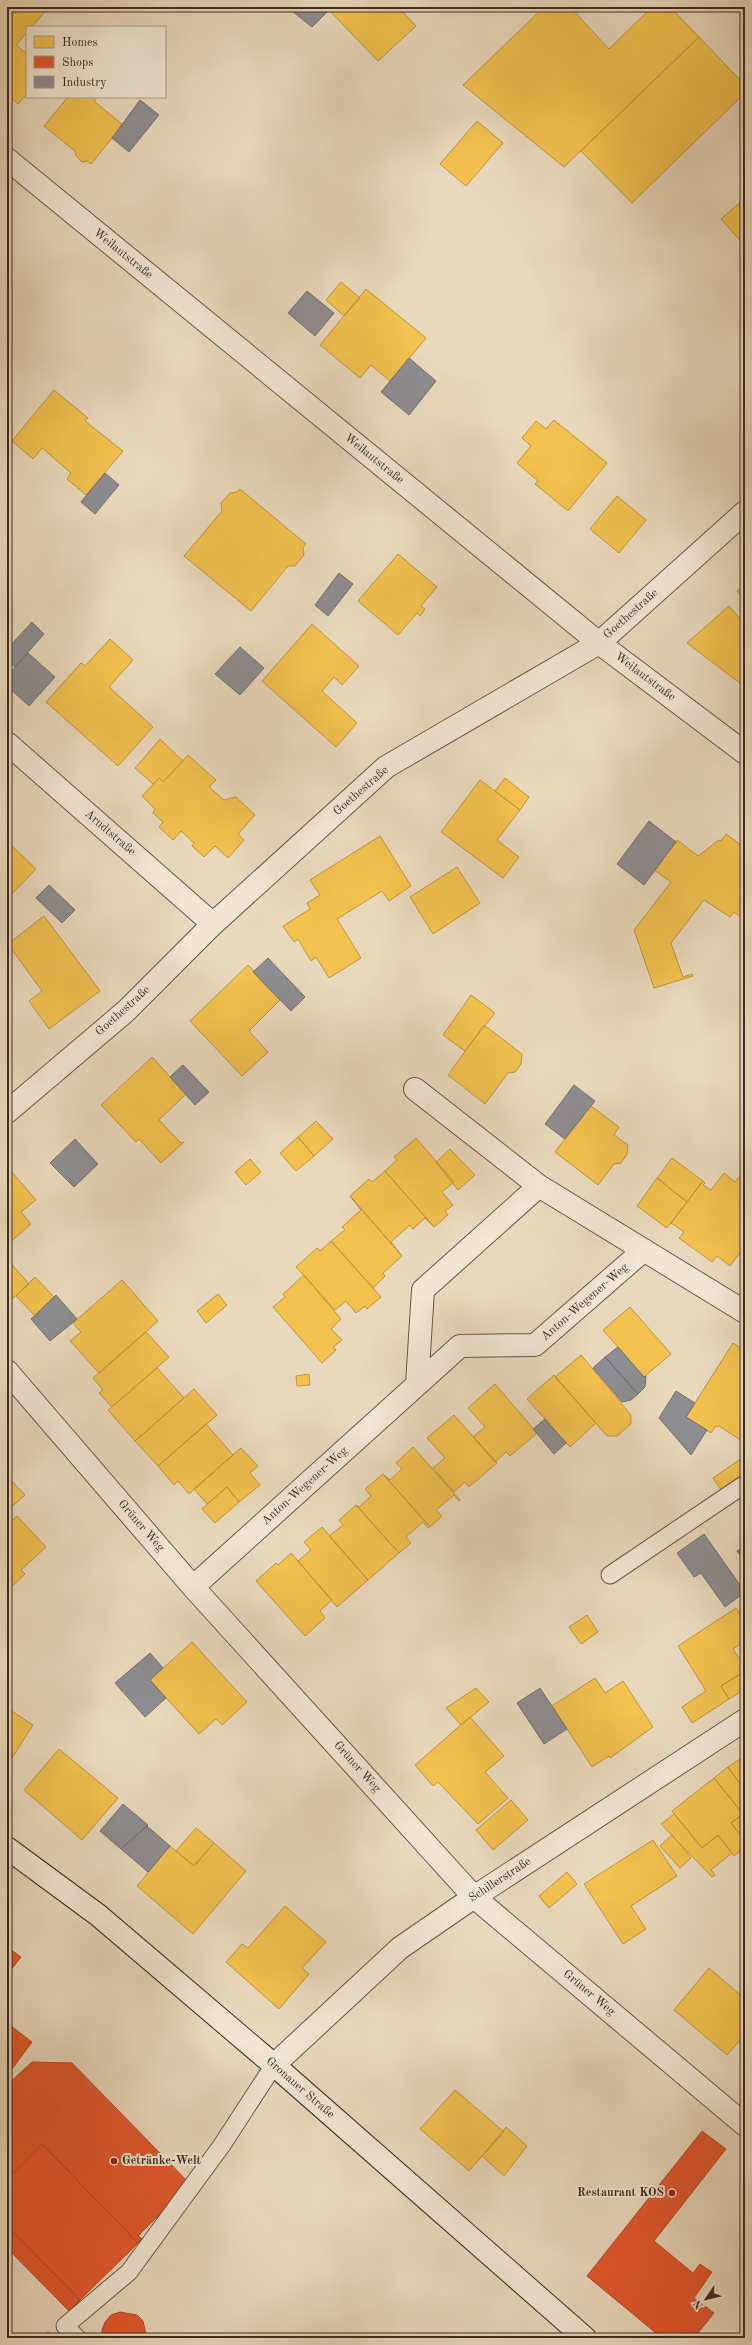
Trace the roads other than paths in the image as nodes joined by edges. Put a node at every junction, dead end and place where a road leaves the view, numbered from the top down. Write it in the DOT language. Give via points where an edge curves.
graph roads {
  1 [pos="7,159"];
  2 [pos="745,512"];
  3 [pos="599,643"];
  4 [pos="7,743"];
  5 [pos="745,753"];
  6 [pos="213,924"];
  7 [pos="415,1089"];
  8 [pos="7,1112"];
  9 [pos="539,1186"];
  10 [pos="644,1250"];
  11 [pos="745,1312"];
  12 [pos="7,1371"];
  13 [pos="417,1384"];
  14 [pos="745,1484"];
  15 [pos="610,1575"];
  16 [pos="193,1587"];
  17 [pos="745,1720"];
  18 [pos="7,1848"];
  19 [pos="474,1897"];
  20 [pos="274,2065"];
  21 [pos="745,2125"];
  22 [pos="77,2338"];
  23 [pos="585,2338"];
  1 -- 3 [label="street, Weilautstraße"];
  2 -- 3 [label="street, Goethestraße"];
  3 -- 5 [label="street, Weilautstraße"];
  3 -- 6 [label="street, Goethestraße" via="386,767"];
  4 -- 6 [label="street, Arndtstraße"];
  6 -- 8 [label="street, Goethestraße" via="126,1011"];
  7 -- 9 [label="street"];
  9 -- 10 [label="street"];
  9 -- 13 [label="street" via="424,1290"];
  10 -- 11 [label="street"];
  10 -- 13 [label="street, Anton-Wegener-Weg" via="535,1344 460,1346"];
  12 -- 16 [label="street, Grüner Weg"];
  13 -- 16 [label="street, Anton-Wegener-Weg"];
  14 -- 15 [label="lane"];
  16 -- 19 [label="street, Grüner Weg"];
  17 -- 19 [label="street, Schillerstraße"];
  18 -- 20 [label="street, Gronauer Straße" via="98,1915"];
  19 -- 20 [label="street, Schillerstraße" via="400,1948"];
  19 -- 21 [label="street, Grüner Weg"];
  20 -- 22 [label="lane" via="222,2145 129,2272 65,2326"];
  20 -- 23 [label="street, Gronauer Straße"];
}
